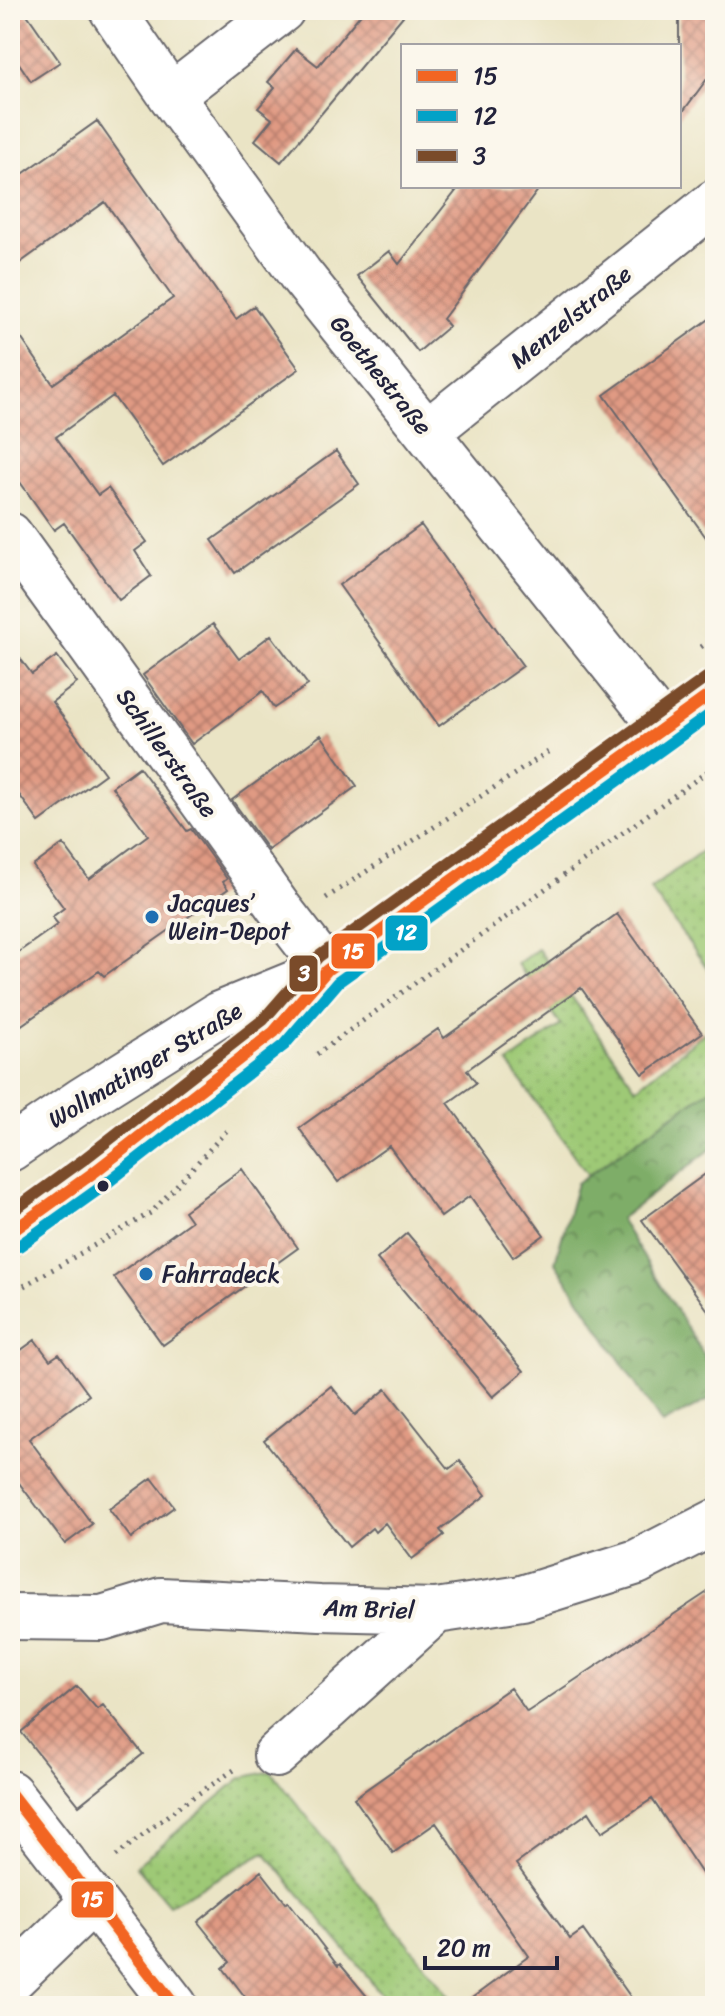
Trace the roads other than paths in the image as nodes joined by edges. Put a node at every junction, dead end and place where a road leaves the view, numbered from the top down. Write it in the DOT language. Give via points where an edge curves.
graph roads {
  1 [pos="112,10"];
  2 [pos="282,10"];
  3 [pos="171,96"];
  4 [pos="715,202"];
  5 [pos="427,432"];
  6 [pos="10,535"];
  7 [pos="715,691"];
  8 [pos="664,729"];
  9 [pos="327,970"];
  10 [pos="10,1149"];
  11 [pos="10,1233"];
  12 [pos="715,1522"];
  13 [pos="436,1611"];
  14 [pos="10,1617"];
  15 [pos="276,1755"];
  16 [pos="10,1793"];
  17 [pos="86,1893"];
  18 [pos="10,1981"];
  19 [pos="175,2006"];
  1 -- 3 [label="street, Goethestraße"];
  2 -- 3 [label="street"];
  3 -- 5 [label="street, Goethestraße" via="300,274"];
  4 -- 5 [label="street, Menzelstraße"];
  5 -- 8 [label="street, Goethestraße"];
  6 -- 9 [label="street, Schillerstraße"];
  7 -- 8 [label="street, Wollmatinger Straße"];
  8 -- 9 [label="street, Wollmatinger Straße"];
  9 -- 10 [label="street, Wollmatinger Straße" via="219,1014"];
  9 -- 11 [label="street, Wollmatinger Straße" via="274,1032"];
  12 -- 13 [label="street, Am Briel" via="637,1562 522,1598"];
  13 -- 14 [label="street, Am Briel" via="161,1600 102,1618"];
  13 -- 15 [label="street"];
  16 -- 17 [label="street"];
  17 -- 18 [label="street"];
  17 -- 19 [label="street"];
}
